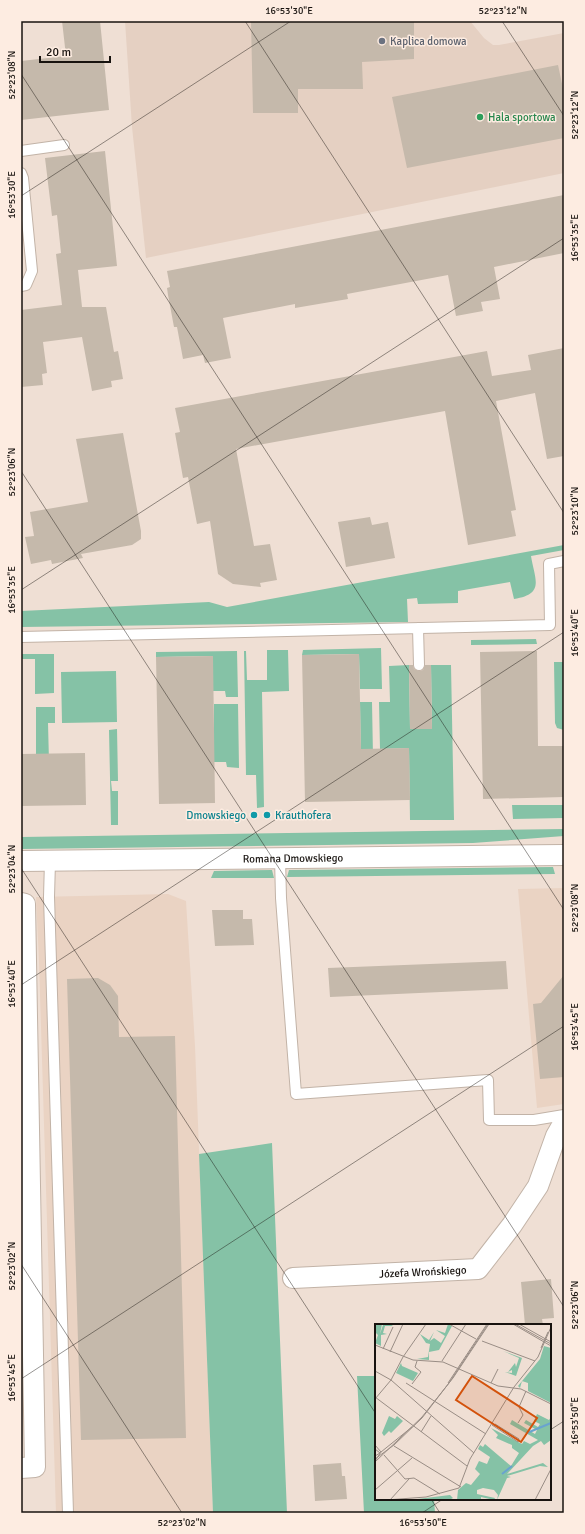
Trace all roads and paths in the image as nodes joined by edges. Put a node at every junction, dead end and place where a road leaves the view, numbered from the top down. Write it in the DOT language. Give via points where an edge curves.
graph roads {
  1 [pos="64,145"];
  2 [pos="21,151"];
  3 [pos="21,173"];
  4 [pos="21,286"];
  5 [pos="564,561"];
  6 [pos="418,628"];
  7 [pos="21,637"];
  8 [pos="419,665"];
  9 [pos="564,855"];
  10 [pos="280,858"];
  11 [pos="21,861"];
  12 [pos="50,861"];
  13 [pos="21,903"];
  14 [pos="564,1115"];
  15 [pos="564,1122"];
  16 [pos="293,1278"];
  17 [pos="21,1468"];
  18 [pos="68,1513"];
  1 -- 2 [label="lane"];
  3 -- 4 [label="lane" via="32,272 26,285"];
  5 -- 6 [label="lane" via="549,564 550,625"];
  6 -- 7 [label="lane"];
  6 -- 8 [label="lane"];
  9 -- 10 [label="street, Romana Dmowskiego"];
  10 -- 12 [label="street, Romana Dmowskiego"];
  10 -- 14 [label="lane" via="296,1094 488,1080 489,1120 534,1120"];
  11 -- 12 [label="street, Romana Dmowskiego"];
  12 -- 18 [label="lane" via="49,905"];
  13 -- 17 [label="street" via="25,904 35,1467"];
  15 -- 16 [label="street, Józefa Wrońskiego" via="556,1136 538,1186 478,1269"];
}
